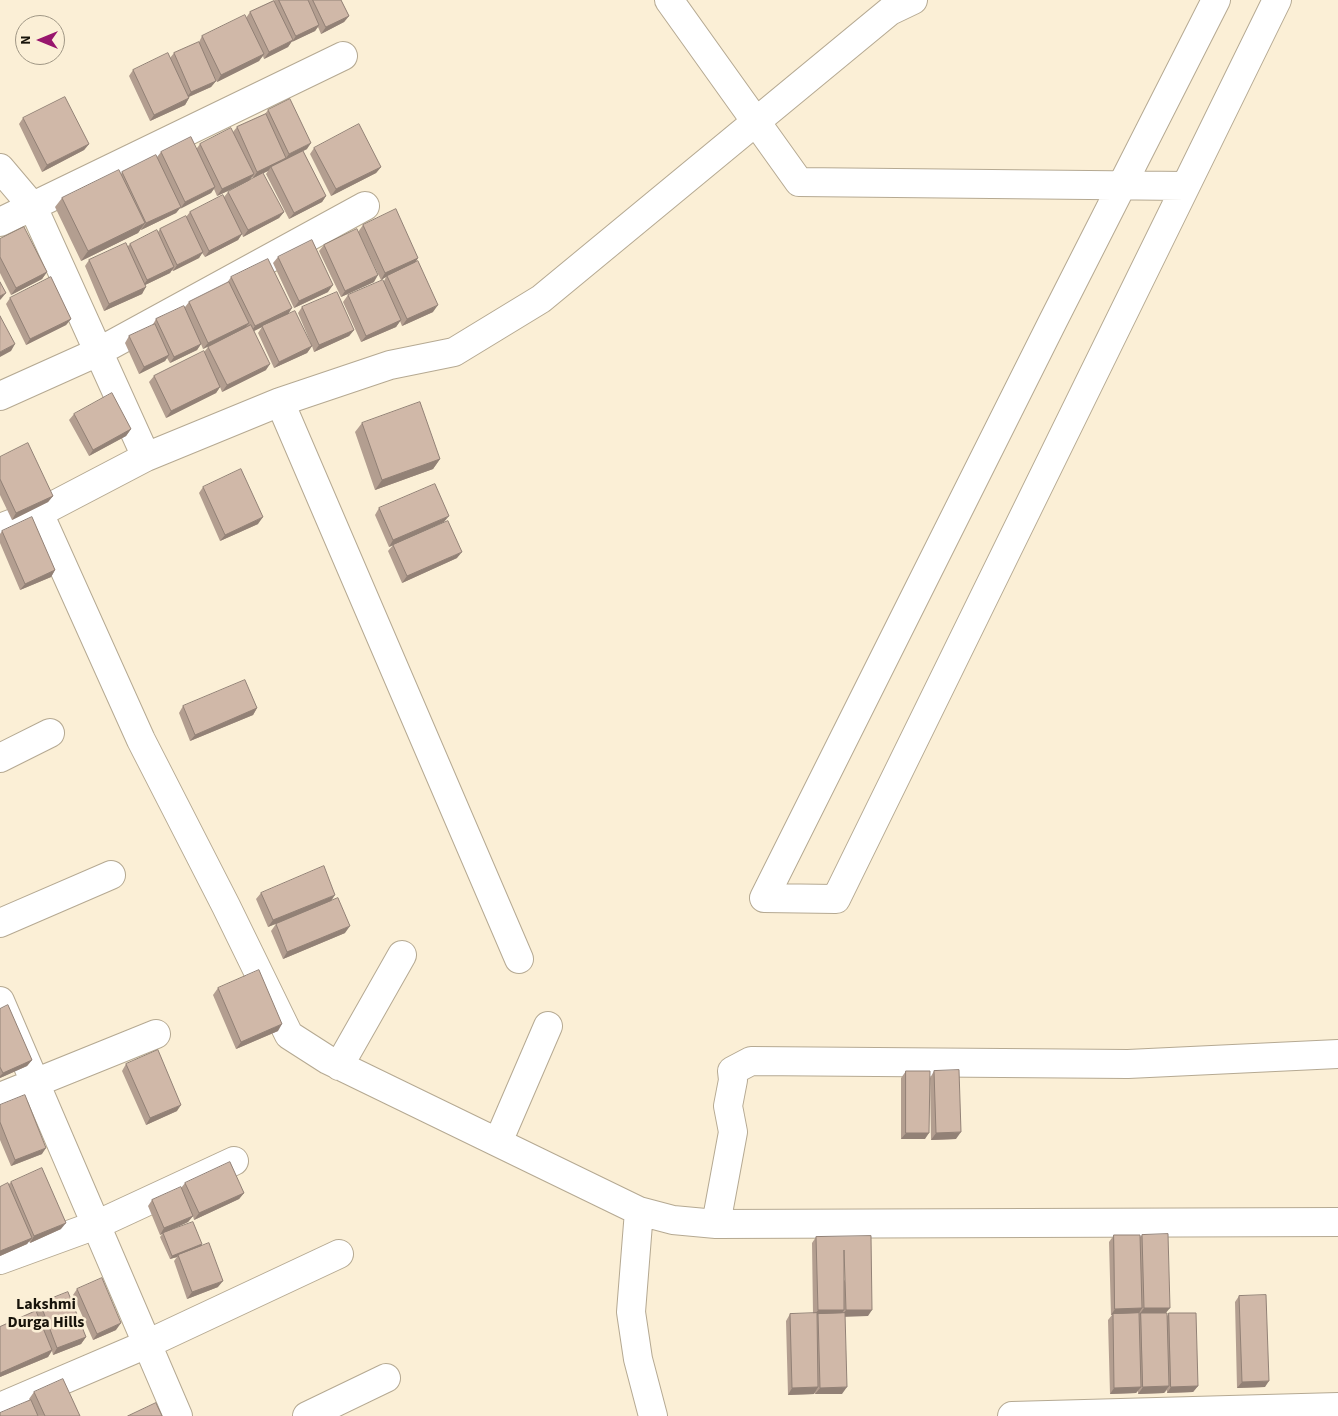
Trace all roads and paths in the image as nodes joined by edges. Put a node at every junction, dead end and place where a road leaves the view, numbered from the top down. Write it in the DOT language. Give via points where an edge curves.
graph roads {
  1 [pos="669,0"];
  2 [pos="913,0"];
  3 [pos="1216,0"];
  4 [pos="1277,0"];
  5 [pos="342,56"];
  6 [pos="754,122"];
  7 [pos="0,168"];
  8 [pos="1122,185"];
  9 [pos="1185,186"];
  10 [pos="365,206"];
  11 [pos="33,207"];
  12 [pos="0,222"];
  13 [pos="98,352"];
  14 [pos="0,396"];
  15 [pos="280,402"];
  16 [pos="146,457"];
  17 [pos="39,513"];
  18 [pos="0,528"];
  19 [pos="50,733"];
  20 [pos="0,758"];
  21 [pos="112,875"];
  22 [pos="0,923"];
  23 [pos="402,955"];
  24 [pos="519,959"];
  25 [pos="0,1001"];
  26 [pos="548,1026"];
  27 [pos="156,1034"];
  28 [pos="1338,1054"];
  29 [pos="339,1066"];
  30 [pos="35,1082"];
  31 [pos="0,1096"];
  32 [pos="498,1142"];
  33 [pos="234,1161"];
  34 [pos="639,1211"];
  35 [pos="1338,1222"];
  36 [pos="716,1224"];
  37 [pos="96,1225"];
  38 [pos="339,1254"];
  39 [pos="0,1260"];
  40 [pos="147,1344"];
  41 [pos="386,1378"];
  42 [pos="0,1407"];
  43 [pos="1338,1407"];
  44 [pos="178,1416"];
  45 [pos="307,1416"];
  46 [pos="653,1416"];
  47 [pos="1012,1416"];
  1 -- 6 [label="street"];
  2 -- 6 [label="street" via="890,11"];
  3 -- 8 [label="street"];
  4 -- 9 [label="street"];
  5 -- 11 [label="street"];
  6 -- 8 [label="street" via="799,182"];
  6 -- 15 [label="street" via="540,299 454,352 390,365"];
  7 -- 11 [label="street"];
  8 -- 9 [label="street"];
  8 -- 9 [label="street" via="764,898 836,899"];
  10 -- 13 [label="street"];
  11 -- 12 [label="street"];
  11 -- 13 [label="street"];
  13 -- 14 [label="street"];
  13 -- 16 [label="street"];
  15 -- 16 [label="street"];
  15 -- 24 [label="street"];
  16 -- 17 [label="street"];
  17 -- 18 [label="street"];
  17 -- 29 [label="street" via="141,740 289,1035"];
  19 -- 20 [label="street"];
  21 -- 22 [label="street"];
  23 -- 29 [label="street"];
  25 -- 30 [label="street"];
  26 -- 32 [label="street"];
  27 -- 30 [label="street"];
  28 -- 36 [label="street" via="1128,1064 751,1061 732,1070 734,1080 728,1106 734,1132"];
  29 -- 32 [label="street"];
  30 -- 31 [label="street"];
  30 -- 37 [label="street"];
  32 -- 34 [label="street"];
  33 -- 37 [label="street"];
  34 -- 36 [label="street" via="673,1220"];
  34 -- 46 [label="street" via="631,1312 638,1359"];
  35 -- 36 [label="street"];
  37 -- 39 [label="street"];
  37 -- 40 [label="street"];
  38 -- 40 [label="street"];
  40 -- 42 [label="street"];
  40 -- 44 [label="street"];
  41 -- 45 [label="street"];
  43 -- 47 [label="street"];
}
